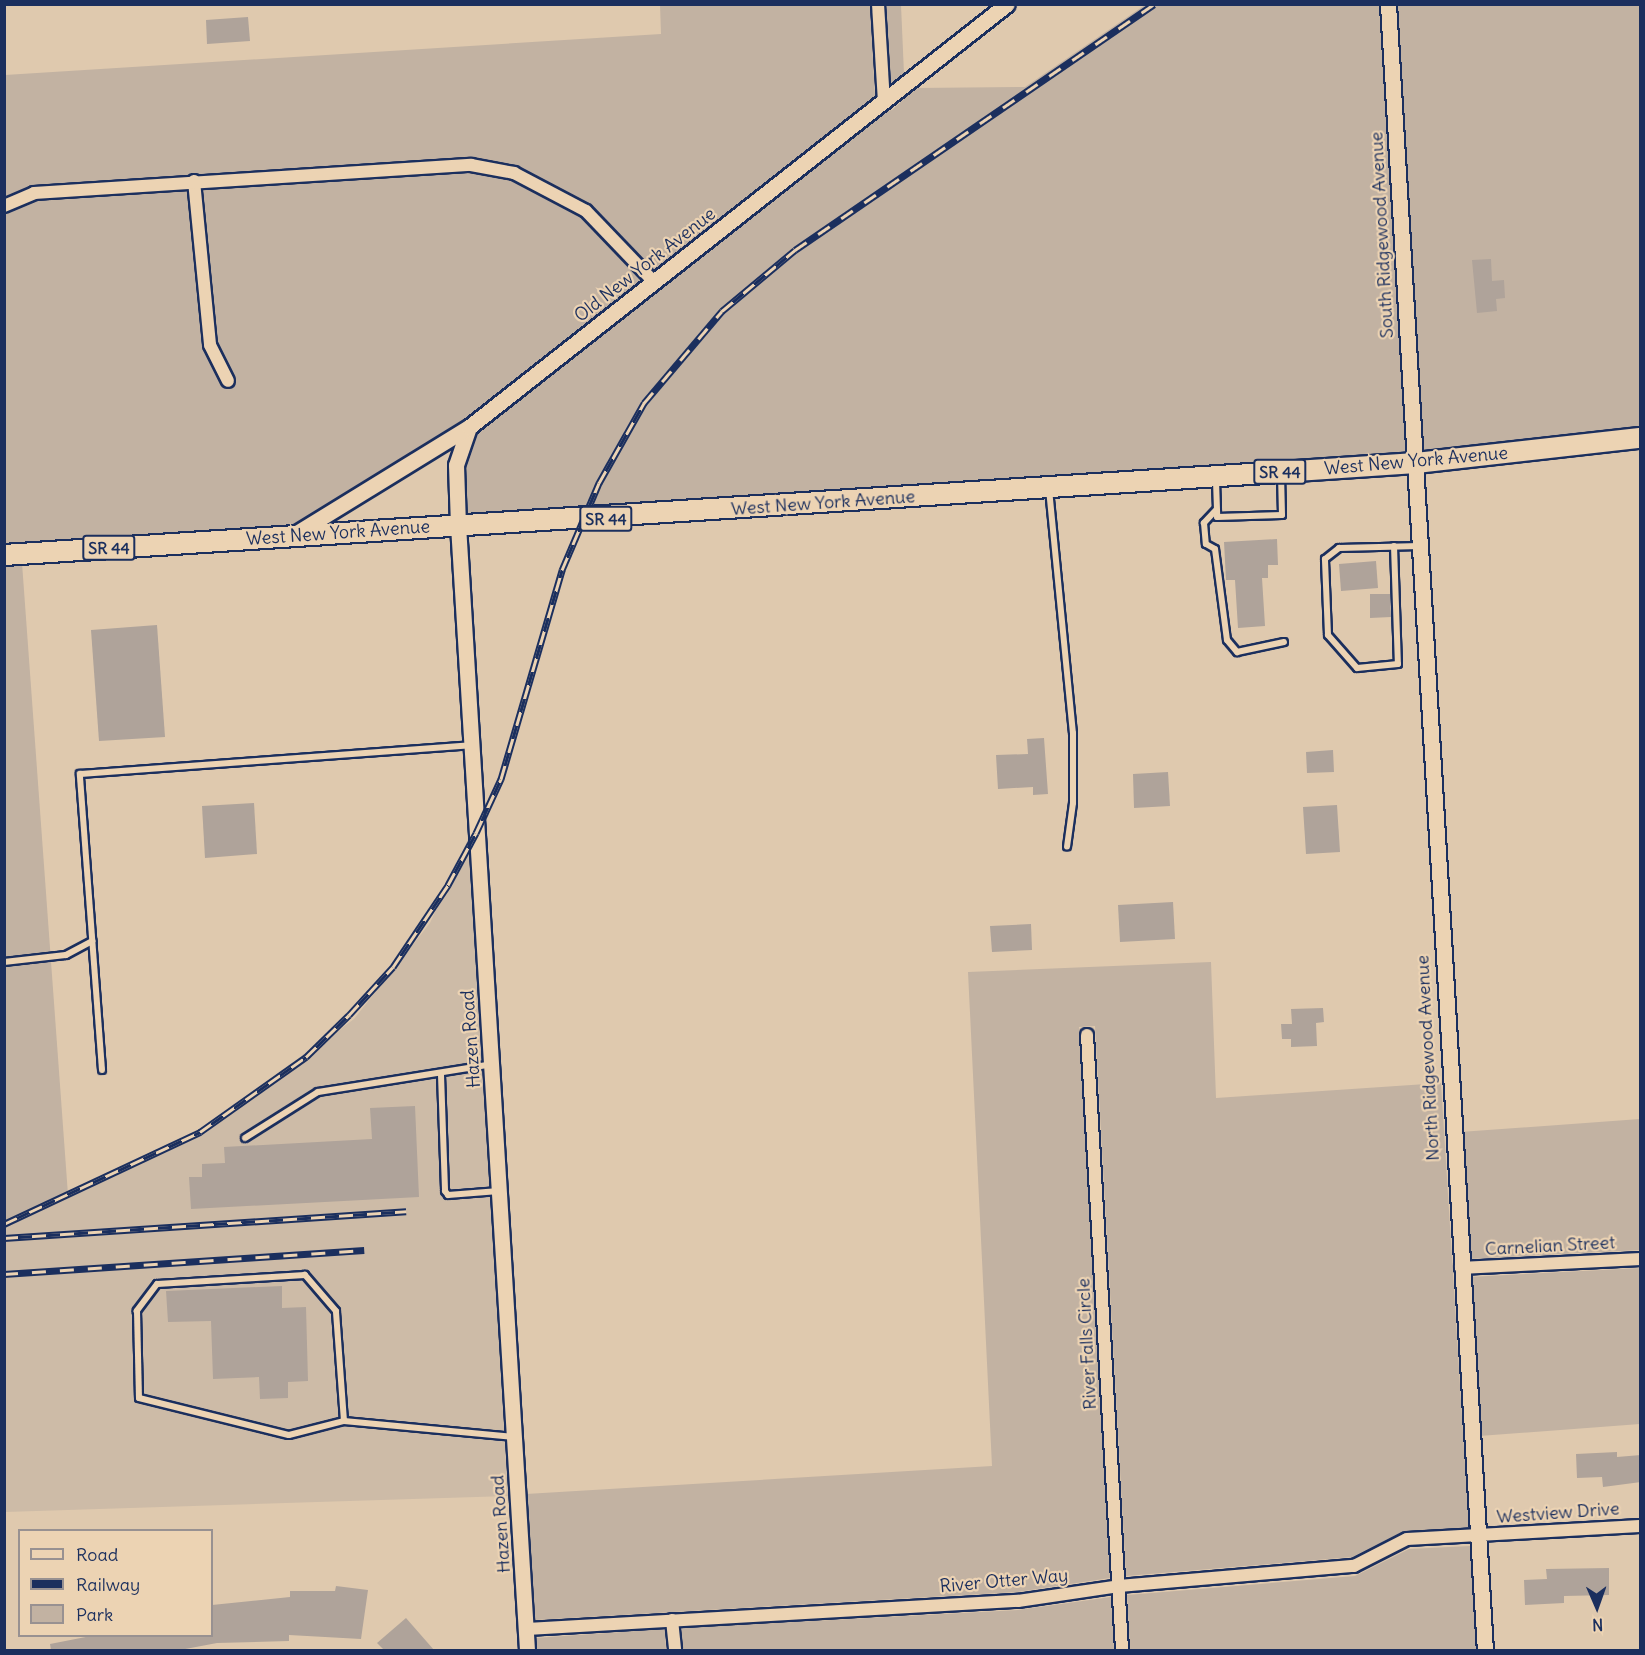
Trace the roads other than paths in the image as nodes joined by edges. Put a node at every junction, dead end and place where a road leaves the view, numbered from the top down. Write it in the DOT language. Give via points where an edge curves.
graph roads {
  1 [pos="878,4"];
  2 [pos="1007,4"];
  3 [pos="1388,4"];
  4 [pos="884,101"];
  5 [pos="194,181"];
  6 [pos="4,206"];
  7 [pos="654,282"];
  8 [pos="228,381"];
  9 [pos="469,427"];
  10 [pos="1641,438"];
  11 [pos="1416,463"];
  12 [pos="1281,472"];
  13 [pos="1215,477"];
  14 [pos="1048,488"];
  15 [pos="1216,510"];
  16 [pos="458,525"];
  17 [pos="293,536"];
  18 [pos="1394,546"];
  19 [pos="1420,546"];
  20 [pos="4,555"];
  21 [pos="1284,642"];
  22 [pos="471,745"];
  23 [pos="1067,847"];
  24 [pos="92,941"];
  25 [pos="4,962"];
  26 [pos="1087,1035"];
  27 [pos="492,1064"];
  28 [pos="102,1070"];
  29 [pos="441,1075"];
  30 [pos="244,1138"];
  31 [pos="500,1191"];
  32 [pos="1641,1259"];
  33 [pos="1461,1268"];
  34 [pos="344,1420"];
  35 [pos="514,1437"];
  36 [pos="1641,1526"];
  37 [pos="1478,1536"];
  38 [pos="1119,1586"];
  39 [pos="672,1620"];
  40 [pos="527,1629"];
  41 [pos="527,1650"];
  42 [pos="675,1650"];
  43 [pos="1122,1650"];
  44 [pos="1485,1650"];
  1 -- 4 [label="street"];
  2 -- 4 [label="street, Old New York Avenue"];
  3 -- 11 [label="street, South Ridgewood Avenue"];
  4 -- 7 [label="street, Old New York Avenue"];
  5 -- 6 [label="street" via="34,193"];
  5 -- 7 [label="street" via="471,165 514,173 586,211"];
  5 -- 8 [label="street" via="210,345"];
  7 -- 9 [label="street, Old New York Avenue"];
  9 -- 16 [label="street, Hazen Road" via="456,465"];
  9 -- 17 [label="street, Old New York Avenue"];
  10 -- 11 [label="main road, West New York Avenue / SR 44"];
  11 -- 12 [label="main road, West New York Avenue / SR 44"];
  11 -- 19 [label="street, North Ridgewood Avenue"];
  12 -- 13 [label="main road, West New York Avenue / SR 44"];
  12 -- 15 [label="lane" via="1282,515 1217,517"];
  13 -- 14 [label="main road, West New York Avenue / SR 44"];
  13 -- 15 [label="lane"];
  14 -- 16 [label="main road, West New York Avenue / SR 44"];
  14 -- 23 [label="lane" via="1073,733 1073,803"];
  15 -- 21 [label="lane" via="1204,523 1206,544 1215,549 1227,640 1237,651"];
  16 -- 17 [label="main road, West New York Avenue / SR 44"];
  16 -- 22 [label="street, Hazen Road"];
  17 -- 20 [label="main road, West New York Avenue / SR 44"];
  18 -- 18 [label="lane" via="1339,548 1325,559 1328,635 1358,668 1398,664"];
  18 -- 19 [label="lane"];
  19 -- 33 [label="street, North Ridgewood Avenue"];
  22 -- 24 [label="lane" via="80,774"];
  22 -- 27 [label="street, Hazen Road"];
  24 -- 25 [label="lane" via="66,955"];
  24 -- 28 [label="lane"];
  26 -- 38 [label="street, River Falls Circle"];
  27 -- 29 [label="lane"];
  27 -- 31 [label="street, Hazen Road"];
  29 -- 30 [label="lane" via="318,1092"];
  29 -- 31 [label="lane" via="445,1191 448,1195"];
  31 -- 35 [label="street, Hazen Road"];
  32 -- 33 [label="street, Carnelian Street"];
  33 -- 37 [label="street, North Ridgewood Avenue"];
  34 -- 34 [label="lane" via="289,1435 139,1398 137,1311 158,1284 305,1275 336,1311"];
  34 -- 35 [label="lane"];
  35 -- 40 [label="street, Hazen Road"];
  36 -- 37 [label="street, Westview Drive"];
  37 -- 38 [label="street, River Otter Way" via="1407,1539 1354,1566"];
  37 -- 44 [label="street, North Ridgewood Avenue"];
  38 -- 39 [label="street, River Otter Way" via="1018,1601"];
  38 -- 43 [label="street, River Falls Circle"];
  39 -- 40 [label="street, River Otter Way"];
  39 -- 42 [label="street"];
  40 -- 41 [label="street, Hazen Road"];
}
